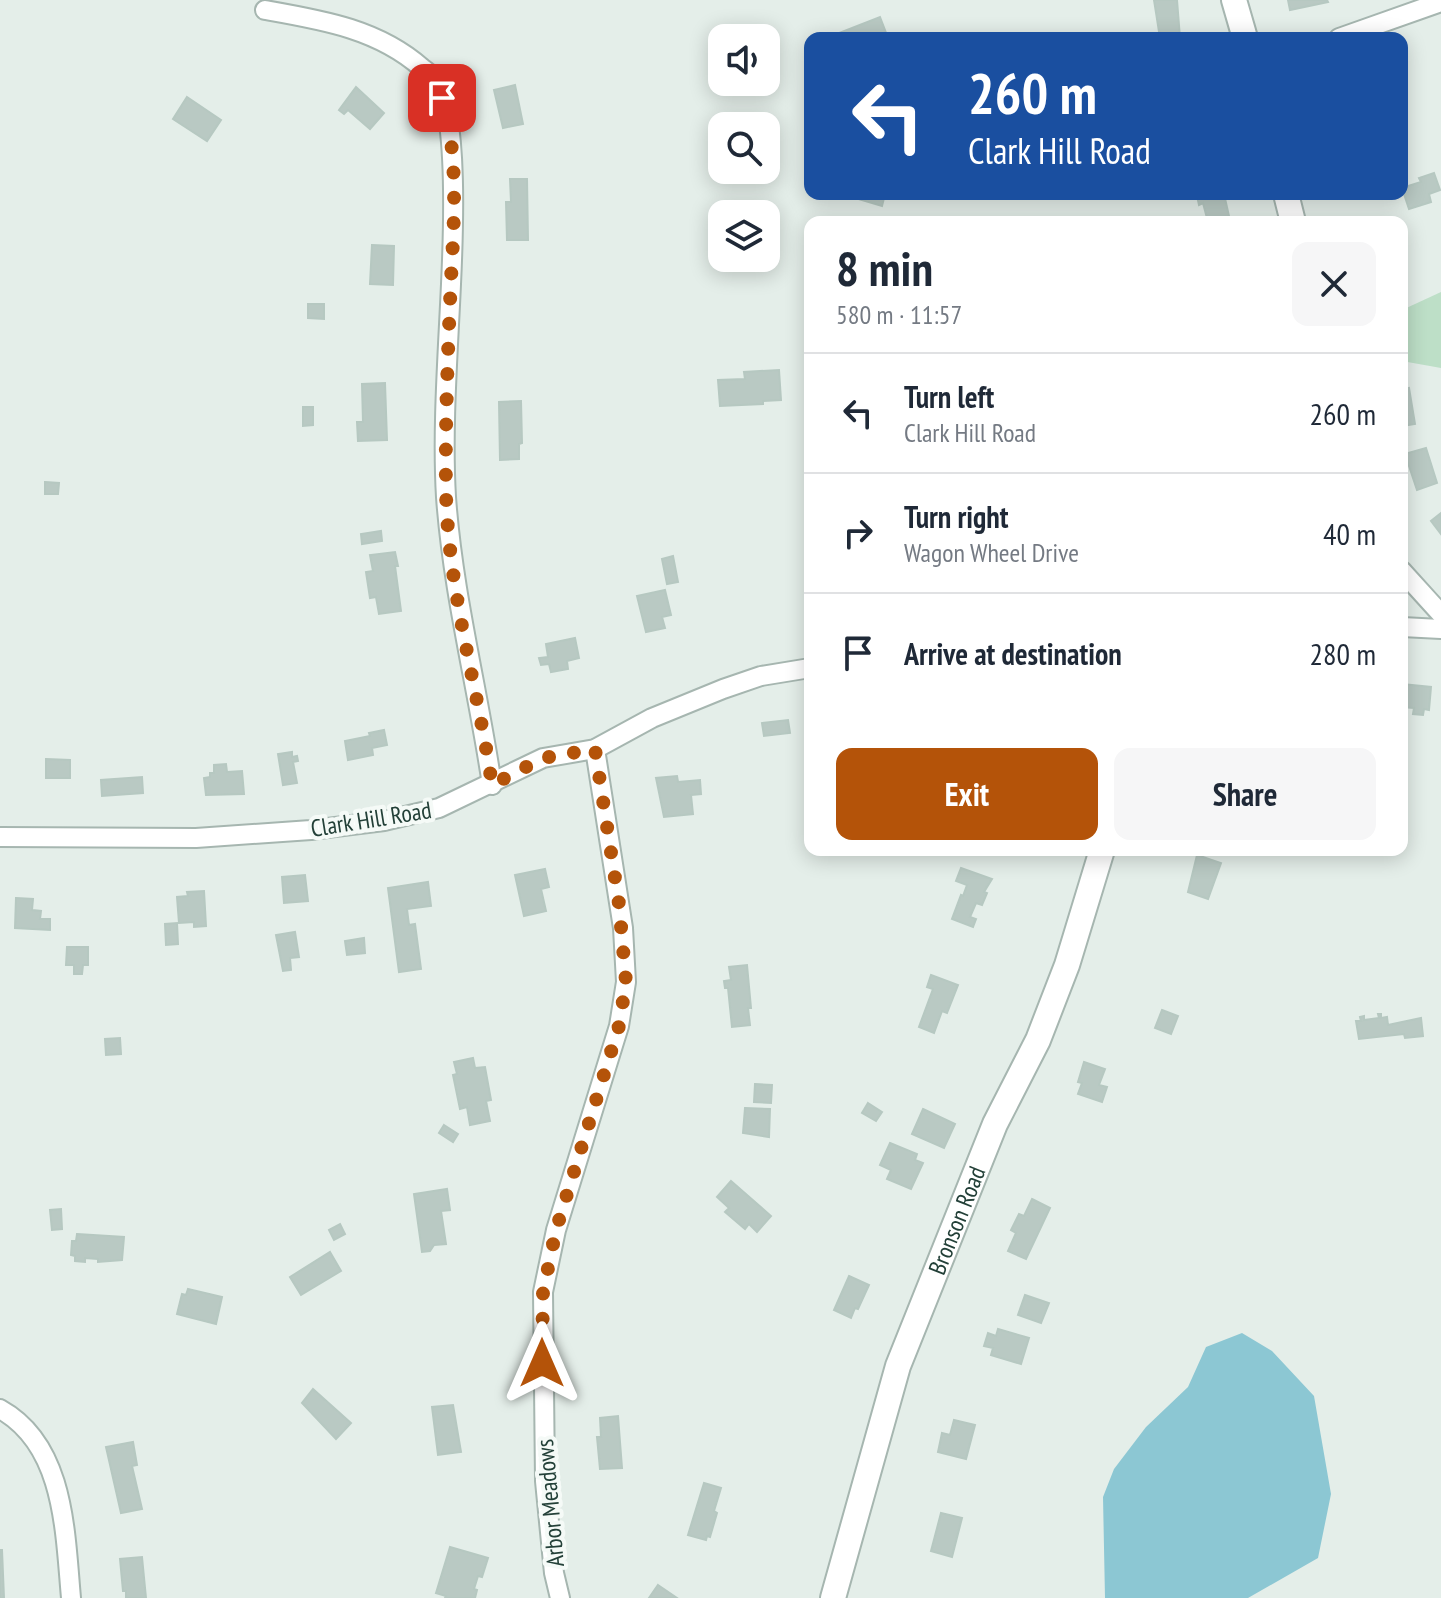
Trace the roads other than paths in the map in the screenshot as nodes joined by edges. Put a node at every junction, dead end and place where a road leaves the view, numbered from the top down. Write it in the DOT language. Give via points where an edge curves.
graph roads {
  1 [pos="1234,0"];
  2 [pos="1441,2"];
  3 [pos="265,10"];
  4 [pos="1243,32"];
  5 [pos="1356,32"];
  6 [pos="1408,578"];
  7 [pos="1441,614"];
  8 [pos="1408,627"];
  9 [pos="1441,629"];
  10 [pos="804,669"];
  11 [pos="595,749"];
  12 [pos="492,785"];
  13 [pos="0,837"];
  14 [pos="1100,856"];
  15 [pos="0,1409"];
  16 [pos="71,1598"];
  17 [pos="560,1598"];
  18 [pos="833,1598"];
  1 -- 4 [label="street"];
  2 -- 5 [label="street"];
  3 -- 12 [label="street" via="364,32 406,54 436,80 448,117 454,222 446,494 460,615"];
  6 -- 7 [label="street"];
  8 -- 9 [label="street"];
  10 -- 11 [label="street, Clark Hill Road" via="723,689"];
  11 -- 12 [label="street, Clark Hill Road" via="543,758"];
  11 -- 17 [label="street, Arbor Meadows" via="621,914 626,982 619,1026 556,1230 543,1292 545,1481"];
  12 -- 13 [label="street, Clark Hill Road" via="439,808 311,830 196,838"];
  14 -- 18 [label="street, Bronson Road" via="1038,1040 995,1124 898,1366"];
  15 -- 16 [label="street" via="16,1418 45,1455 64,1516"];
}
